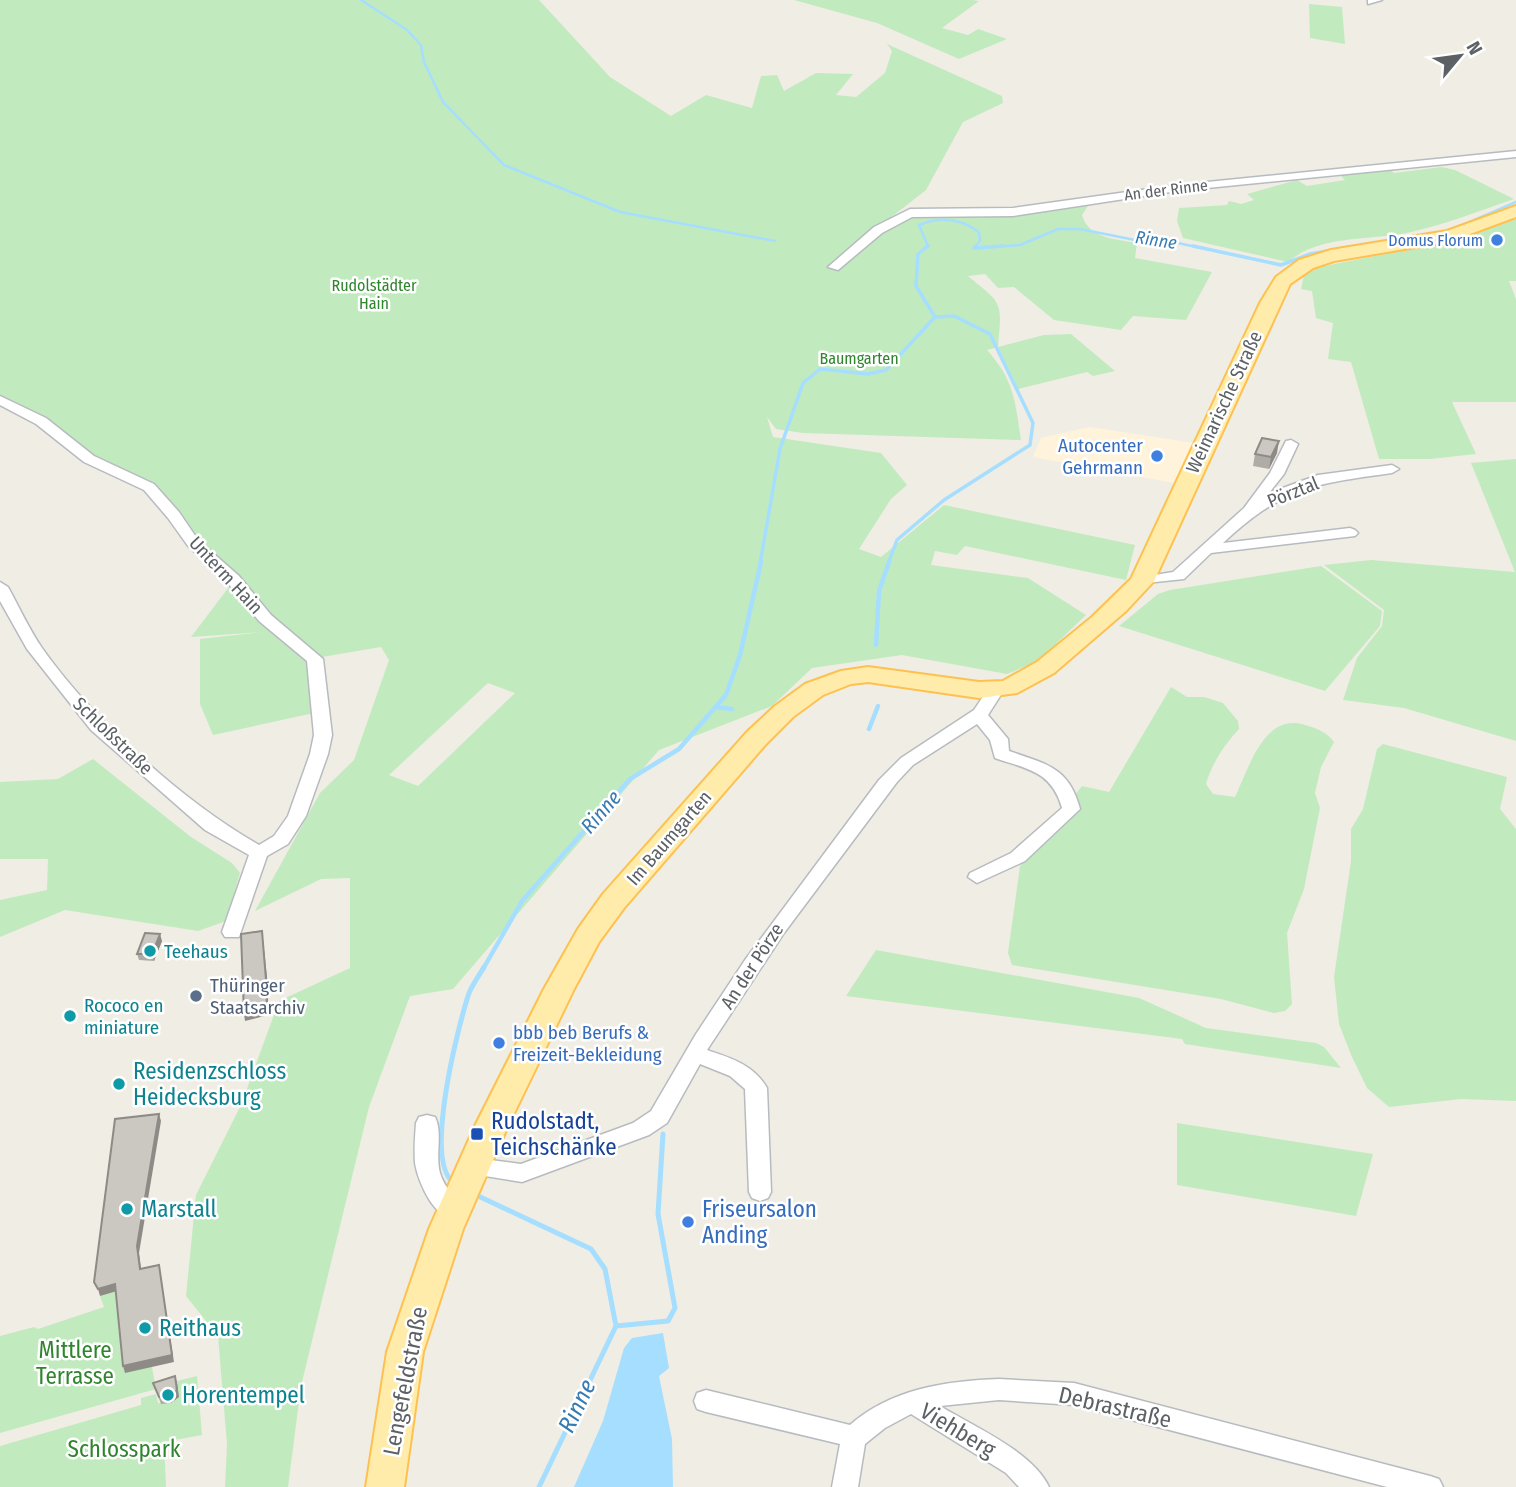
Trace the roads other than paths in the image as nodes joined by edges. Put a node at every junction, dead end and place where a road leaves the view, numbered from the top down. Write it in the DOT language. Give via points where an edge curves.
graph roads {
  1 [pos="1516,154"];
  2 [pos="1516,211"];
  3 [pos="834,267"];
  4 [pos="0,400"];
  5 [pos="1291,444"];
  6 [pos="1392,469"];
  7 [pos="1247,512"];
  8 [pos="1350,533"];
  9 [pos="1210,549"];
  10 [pos="1142,581"];
  11 [pos="0,587"];
  12 [pos="996,690"];
  13 [pos="979,715"];
  14 [pos="259,853"];
  15 [pos="977,877"];
  16 [pos="232,932"];
  17 [pos="695,1054"];
  18 [pos="427,1123"];
  19 [pos="464,1188"];
  20 [pos="760,1192"];
  21 [pos="706,1401"];
  22 [pos="911,1401"];
  23 [pos="855,1437"];
  24 [pos="385,1487"];
  25 [pos="845,1487"];
  26 [pos="1036,1487"];
  27 [pos="1430,1487"];
  1 -- 3 [label="street, An der Rinne" via="1190,187 1013,212 910,214 878,230"];
  2 -- 10 [label="main road, Weimarische Straße" via="1451,236 1331,256 1292,271 1270,303"];
  4 -- 14 [label="street, Unterm Hain" via="41,421 89,459 149,487 193,543 233,579 265,618 315,660 323,735 319,754 297,816 281,840"];
  5 -- 7 [label="street" via="1277,474"];
  6 -- 7 [label="street, Pörztal" via="1318,479 1288,489"];
  7 -- 9 [label="street, Pörztal"];
  8 -- 9 [label="street, Pörztal"];
  9 -- 10 [label="street, Pörztal" via="1178,576"];
  10 -- 12 [label="main road, Weimarische Straße" via="1041,672"];
  11 -- 14 [label="street, Schloßstraße" via="35,649 97,726 212,826"];
  12 -- 13 [label="street, An der Pörze" via="991,705"];
  12 -- 19 [label="main road, Im Baumgarten" via="973,690 915,677 858,676 828,683 784,712 683,820 600,919 551,1005"];
  13 -- 15 [label="street" via="999,739 1001,754 1065,783 1071,809 1018,858"];
  13 -- 17 [label="street, An der Pörze" via="929,744 889,779 769,937"];
  14 -- 16 [label="street"];
  17 -- 19 [label="street, An der Pörze" via="659,1116 641,1129 522,1173"];
  17 -- 20 [label="street" via="740,1071 756,1088"];
  18 -- 19 [label="street" via="425,1160 435,1192"];
  19 -- 24 [label="main road, Lengefeldstraße" via="427,1277 406,1349"];
  21 -- 23 [label="street"];
  22 -- 23 [label="street, Debrastraße" via="870,1423"];
  22 -- 26 [label="street, Viehberg" via="1015,1465"];
  22 -- 27 [label="street, Debrastraße" via="985,1391 1074,1394"];
  23 -- 25 [label="street"];
}
